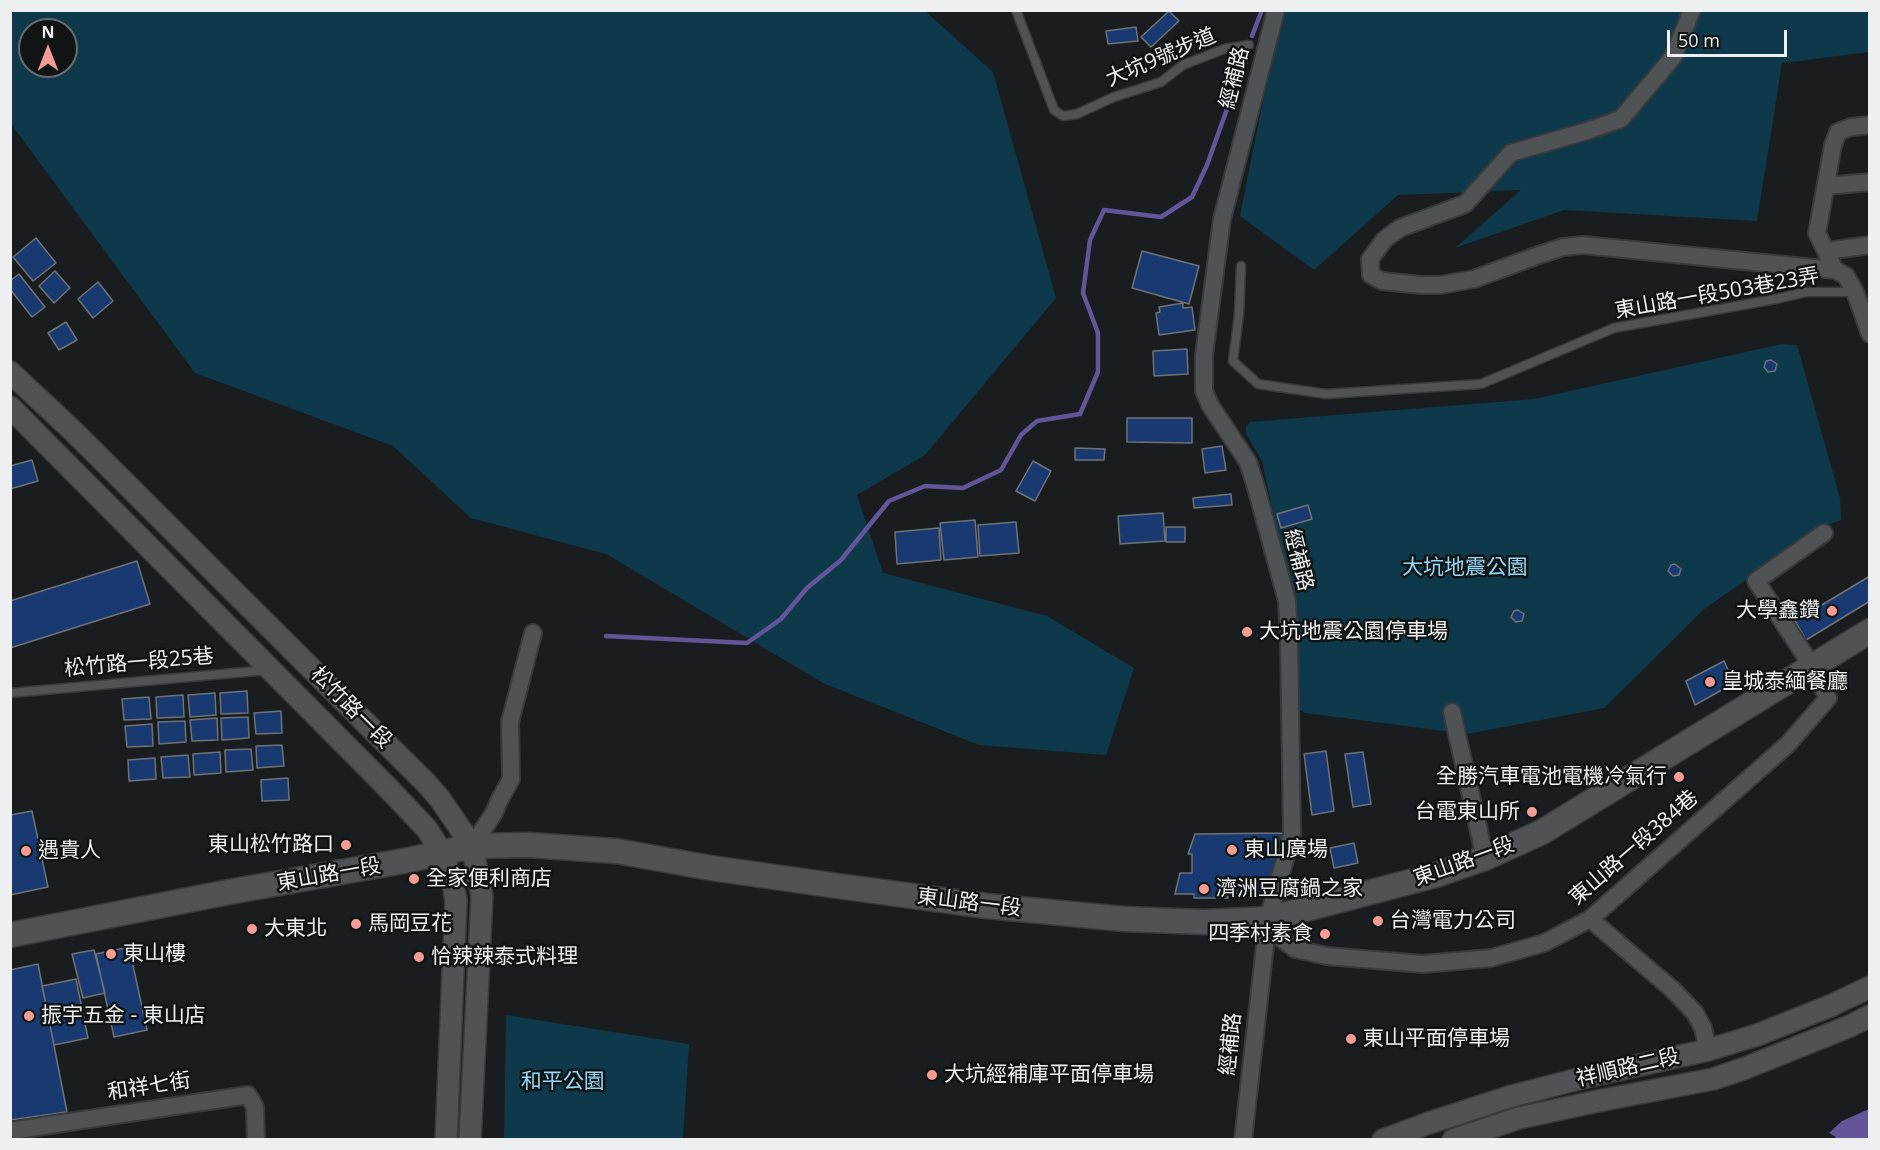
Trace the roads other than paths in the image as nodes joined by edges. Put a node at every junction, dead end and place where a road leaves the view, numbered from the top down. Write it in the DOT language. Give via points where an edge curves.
graph roads {
  1 [pos="1016,10"];
  2 [pos="1276,10"];
  3 [pos="1692,10"];
  4 [pos="1249,45"];
  5 [pos="1869,125"];
  6 [pos="1869,182"];
  7 [pos="1827,186"];
  8 [pos="1869,245"];
  9 [pos="1827,251"];
  10 [pos="1241,266"];
  11 [pos="1835,270"];
  12 [pos="1862,291"];
  13 [pos="1869,334"];
  14 [pos="10,372"];
  15 [pos="10,407"];
  16 [pos="1824,533"];
  17 [pos="1869,631"];
  18 [pos="533,633"];
  19 [pos="1812,666"];
  20 [pos="271,670"];
  21 [pos="10,693"];
  22 [pos="1452,712"];
  23 [pos="472,846"];
  24 [pos="442,853"];
  25 [pos="1485,858"];
  26 [pos="1268,919"];
  27 [pos="1590,919"];
  28 [pos="10,935"];
  29 [pos="1869,987"];
  30 [pos="1869,1016"];
  31 [pos="1708,1050"];
  32 [pos="10,1131"];
  33 [pos="256,1140"];
  34 [pos="446,1140"];
  35 [pos="470,1140"];
  36 [pos="1243,1140"];
  37 [pos="1383,1140"];
  38 [pos="1453,1140"];
  1 -- 4 [label="lane, 大坑9號步道" via="1054,110 1063,116 1161,82 1183,65 1224,49"];
  2 -- 26 [label="street, 經補路" via="1222,219 1203,355 1204,392 1248,462 1287,601 1292,835"];
  3 -- 11 [label="street" via="1673,57 1621,119 1512,153 1465,204 1400,228 1385,239 1370,259 1371,275 1382,281 1440,285 1474,279 1563,247 1583,245"];
  5 -- 7 [label="street" via="1838,132"];
  6 -- 7 [label="street"];
  7 -- 9 [label="street" via="1817,233"];
  8 -- 9 [label="street"];
  9 -- 11 [label="street"];
  10 -- 12 [label="lane, 東山路一段503巷23弄" via="1233,361 1258,384 1326,394 1481,384 1614,328 1806,291"];
  11 -- 12 [label="street"];
  12 -- 13 [label="street"];
  14 -- 23 [label="street, 松竹路一段" via="73,430 427,784"];
  15 -- 20 [label="street, 松竹路一段"];
  16 -- 19 [label="street" via="1756,581"];
  17 -- 19 [label="main road, 東山路一段"];
  18 -- 23 [label="street" via="510,722 511,780"];
  19 -- 25 [label="main road, 東山路一段" via="1542,832"];
  19 -- 27 [label="street, 東山路一段384巷" via="1828,698 1809,721"];
  20 -- 21 [label="lane, 松竹路一段25巷"];
  20 -- 24 [label="street, 松竹路一段" via="427,829"];
  22 -- 25 [label="street"];
  23 -- 24 [label="main road, 東山路一段"];
  23 -- 26 [label="main road, 東山路一段" via="616,851 838,886 1112,918 1204,922"];
  23 -- 35 [label="street, 松竹路一段" via="482,896"];
  24 -- 28 [label="main road, 東山路一段"];
  24 -- 34 [label="street, 松竹路一段" via="456,901"];
  25 -- 26 [label="main road, 東山路一段" via="1436,875"];
  26 -- 27 [label="street, 東山路一段384巷" via="1281,938 1295,949 1328,956 1423,964 1491,958 1544,943"];
  26 -- 36 [label="street, 經補路"];
  27 -- 31 [label="street" via="1695,1013"];
  29 -- 31 [label="street, 祥順路二段" via="1767,1031"];
  30 -- 38 [label="street, 祥順路二段" via="1713,1079 1519,1118"];
  31 -- 37 [label="street, 祥順路二段" via="1512,1096"];
  32 -- 33 [label="street, 和祥七街" via="248,1095 255,1107"];
}
